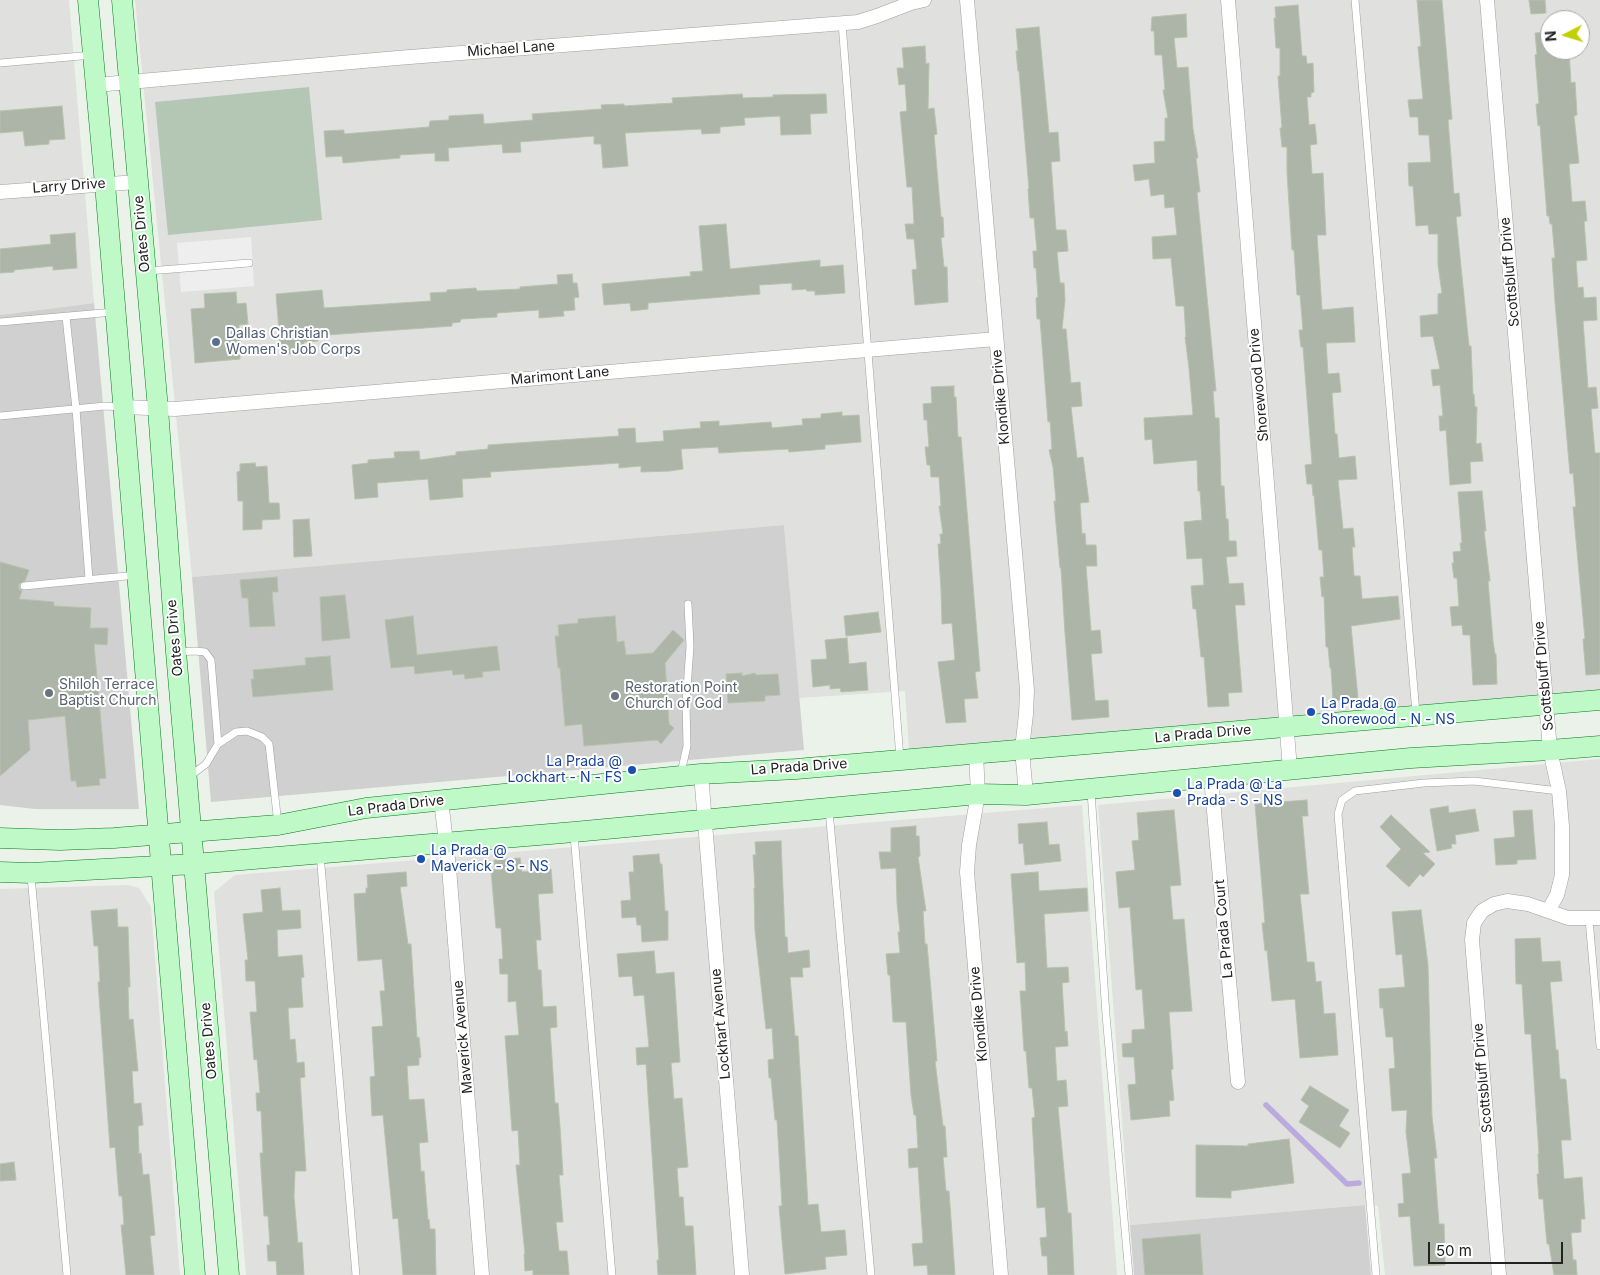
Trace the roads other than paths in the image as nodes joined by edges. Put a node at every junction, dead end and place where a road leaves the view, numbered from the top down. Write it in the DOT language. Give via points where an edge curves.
graph roads {
  1 [pos="88,0"];
  2 [pos="122,0"];
  3 [pos="924,0"];
  4 [pos="967,0"];
  5 [pos="1228,0"];
  6 [pos="1355,0"];
  7 [pos="1487,0"];
  8 [pos="842,23"];
  9 [pos="93,55"];
  10 [pos="0,63"];
  11 [pos="129,82"];
  12 [pos="96,85"];
  13 [pos="137,182"];
  14 [pos="105,184"];
  15 [pos="0,192"];
  16 [pos="249,263"];
  17 [pos="145,271"];
  18 [pos="115,312"];
  19 [pos="66,317"];
  20 [pos="0,322"];
  21 [pos="996,339"];
  22 [pos="868,350"];
  23 [pos="124,407"];
  24 [pos="76,409"];
  25 [pos="158,409"];
  26 [pos="0,416"];
  27 [pos="137,575"];
  28 [pos="89,579"];
  29 [pos="24,586"];
  30 [pos="688,604"];
  31 [pos="176,652"];
  32 [pos="1600,700"];
  33 [pos="1547,705"];
  34 [pos="1416,716"];
  35 [pos="1286,727"];
  36 [pos="218,744"];
  37 [pos="1600,746"];
  38 [pos="1022,749"];
  39 [pos="1550,750"];
  40 [pos="976,753"];
  41 [pos="900,758"];
  42 [pos="1290,769"];
  43 [pos="701,774"];
  44 [pos="680,776"];
  45 [pos="1211,777"];
  46 [pos="186,779"];
  47 [pos="1090,788"];
  48 [pos="1559,791"];
  49 [pos="978,794"];
  50 [pos="1026,794"];
  51 [pos="441,800"];
  52 [pos="829,807"];
  53 [pos="705,819"];
  54 [pos="278,824"];
  55 [pos="191,832"];
  56 [pos="574,832"];
  57 [pos="158,834"];
  58 [pos="0,838"];
  59 [pos="446,843"];
  60 [pos="320,854"];
  61 [pos="194,864"];
  62 [pos="161,866"];
  63 [pos="0,872"];
  64 [pos="31,873"];
  65 [pos="1548,911"];
  66 [pos="1595,919"];
  67 [pos="1600,1046"];
  68 [pos="1238,1082"];
  69 [pos="67,1275"];
  70 [pos="194,1275"];
  71 [pos="229,1275"];
  72 [pos="356,1275"];
  73 [pos="482,1275"];
  74 [pos="612,1275"];
  75 [pos="742,1275"];
  76 [pos="871,1275"];
  77 [pos="1001,1275"];
  78 [pos="1129,1275"];
  79 [pos="1376,1275"];
  80 [pos="1500,1275"];
  1 -- 9 [label="main road"];
  2 -- 11 [label="main road, Oates Drive"];
  3 -- 8 [label="street, Michael Lane" via="858,22"];
  4 -- 21 [label="street, Klondike Drive"];
  5 -- 35 [label="street, Shorewood Drive"];
  6 -- 34 [label="lane"];
  7 -- 33 [label="street, Scottsbluff Drive"];
  8 -- 11 [label="street, Michael Lane"];
  8 -- 22 [label="lane"];
  9 -- 10 [label="lane"];
  9 -- 12 [label="main road"];
  11 -- 12 [label="street, Michael Lane"];
  11 -- 13 [label="main road, Oates Drive"];
  12 -- 14 [label="main road"];
  13 -- 14 [label="street, Larry Drive"];
  13 -- 17 [label="main road, Oates Drive"];
  14 -- 15 [label="street, Larry Drive"];
  14 -- 18 [label="main road"];
  16 -- 17 [label="lane"];
  17 -- 25 [label="main road, Oates Drive"];
  18 -- 19 [label="lane"];
  18 -- 23 [label="main road"];
  19 -- 20 [label="lane"];
  19 -- 24 [label="lane"];
  21 -- 22 [label="street, Marimont Lane"];
  21 -- 38 [label="street, Klondike Drive" via="1027,690"];
  22 -- 25 [label="street, Marimont Lane"];
  22 -- 41 [label="lane"];
  23 -- 24 [label="lane"];
  23 -- 25 [label="street, Marimont Lane"];
  23 -- 27 [label="main road"];
  24 -- 26 [label="lane"];
  24 -- 28 [label="lane"];
  25 -- 31 [label="main road, Oates Drive"];
  27 -- 28 [label="lane"];
  27 -- 57 [label="main road"];
  28 -- 29 [label="lane"];
  30 -- 44 [label="lane" via="687,746"];
  31 -- 36 [label="lane" via="205,652 211,660"];
  31 -- 46 [label="main road, Oates Drive"];
  32 -- 33 [label="main road, La Prada Drive"];
  33 -- 34 [label="main road, La Prada Drive"];
  33 -- 39 [label="street, Scottsbluff Drive"];
  34 -- 35 [label="main road, La Prada Drive"];
  35 -- 38 [label="main road, La Prada Drive"];
  35 -- 42 [label="street, Shorewood Drive"];
  36 -- 46 [label="lane" via="206,764"];
  36 -- 54 [label="lane" via="236,732 247,732 262,737 269,744"];
  37 -- 39 [label="main road"];
  38 -- 40 [label="main road, La Prada Drive"];
  38 -- 50 [label="street, Klondike Drive"];
  39 -- 42 [label="main road"];
  39 -- 48 [label="street, Scottsbluff Drive"];
  40 -- 41 [label="main road, La Prada Drive"];
  40 -- 49 [label="street, Klondike Drive"];
  41 -- 43 [label="main road, La Prada Drive" via="796,769"];
  42 -- 45 [label="main road"];
  43 -- 44 [label="main road, La Prada Drive"];
  43 -- 53 [label="street, Lockhart Avenue"];
  44 -- 51 [label="main road, La Prada Drive"];
  45 -- 47 [label="main road"];
  45 -- 68 [label="street, La Prada Court"];
  46 -- 55 [label="main road, Oates Drive"];
  47 -- 50 [label="main road"];
  47 -- 78 [label="lane"];
  48 -- 65 [label="street, Scottsbluff Drive" via="1562,865 1557,895"];
  48 -- 79 [label="lane" via="1474,781 1424,783 1355,791 1342,800 1338,814"];
  49 -- 50 [label="main road"];
  49 -- 52 [label="main road"];
  49 -- 77 [label="street, Klondike Drive" via="967,872"];
  51 -- 54 [label="main road, La Prada Drive" via="366,808"];
  51 -- 59 [label="street, Maverick Avenue"];
  52 -- 53 [label="main road"];
  52 -- 76 [label="lane"];
  53 -- 56 [label="main road"];
  53 -- 75 [label="street, Lockhart Avenue"];
  54 -- 55 [label="main road, La Prada Drive"];
  55 -- 57 [label="main road, La Prada Drive"];
  55 -- 61 [label="main road, Oates Drive"];
  56 -- 59 [label="main road"];
  56 -- 74 [label="lane"];
  57 -- 58 [label="main road, La Prada Drive" via="60,840"];
  57 -- 62 [label="main road"];
  59 -- 60 [label="main road"];
  59 -- 73 [label="street, Maverick Avenue"];
  60 -- 61 [label="main road"];
  60 -- 72 [label="lane"];
  61 -- 62 [label="main road"];
  61 -- 71 [label="main road, Oates Drive"];
  62 -- 64 [label="main road"];
  62 -- 70 [label="main road"];
  63 -- 64 [label="main road"];
  64 -- 69 [label="lane"];
  65 -- 66 [label="street" via="1568,918"];
  65 -- 80 [label="street, Scottsbluff Drive" via="1507,901 1482,911 1474,923 1472,940"];
  66 -- 67 [label="lane"];
}
